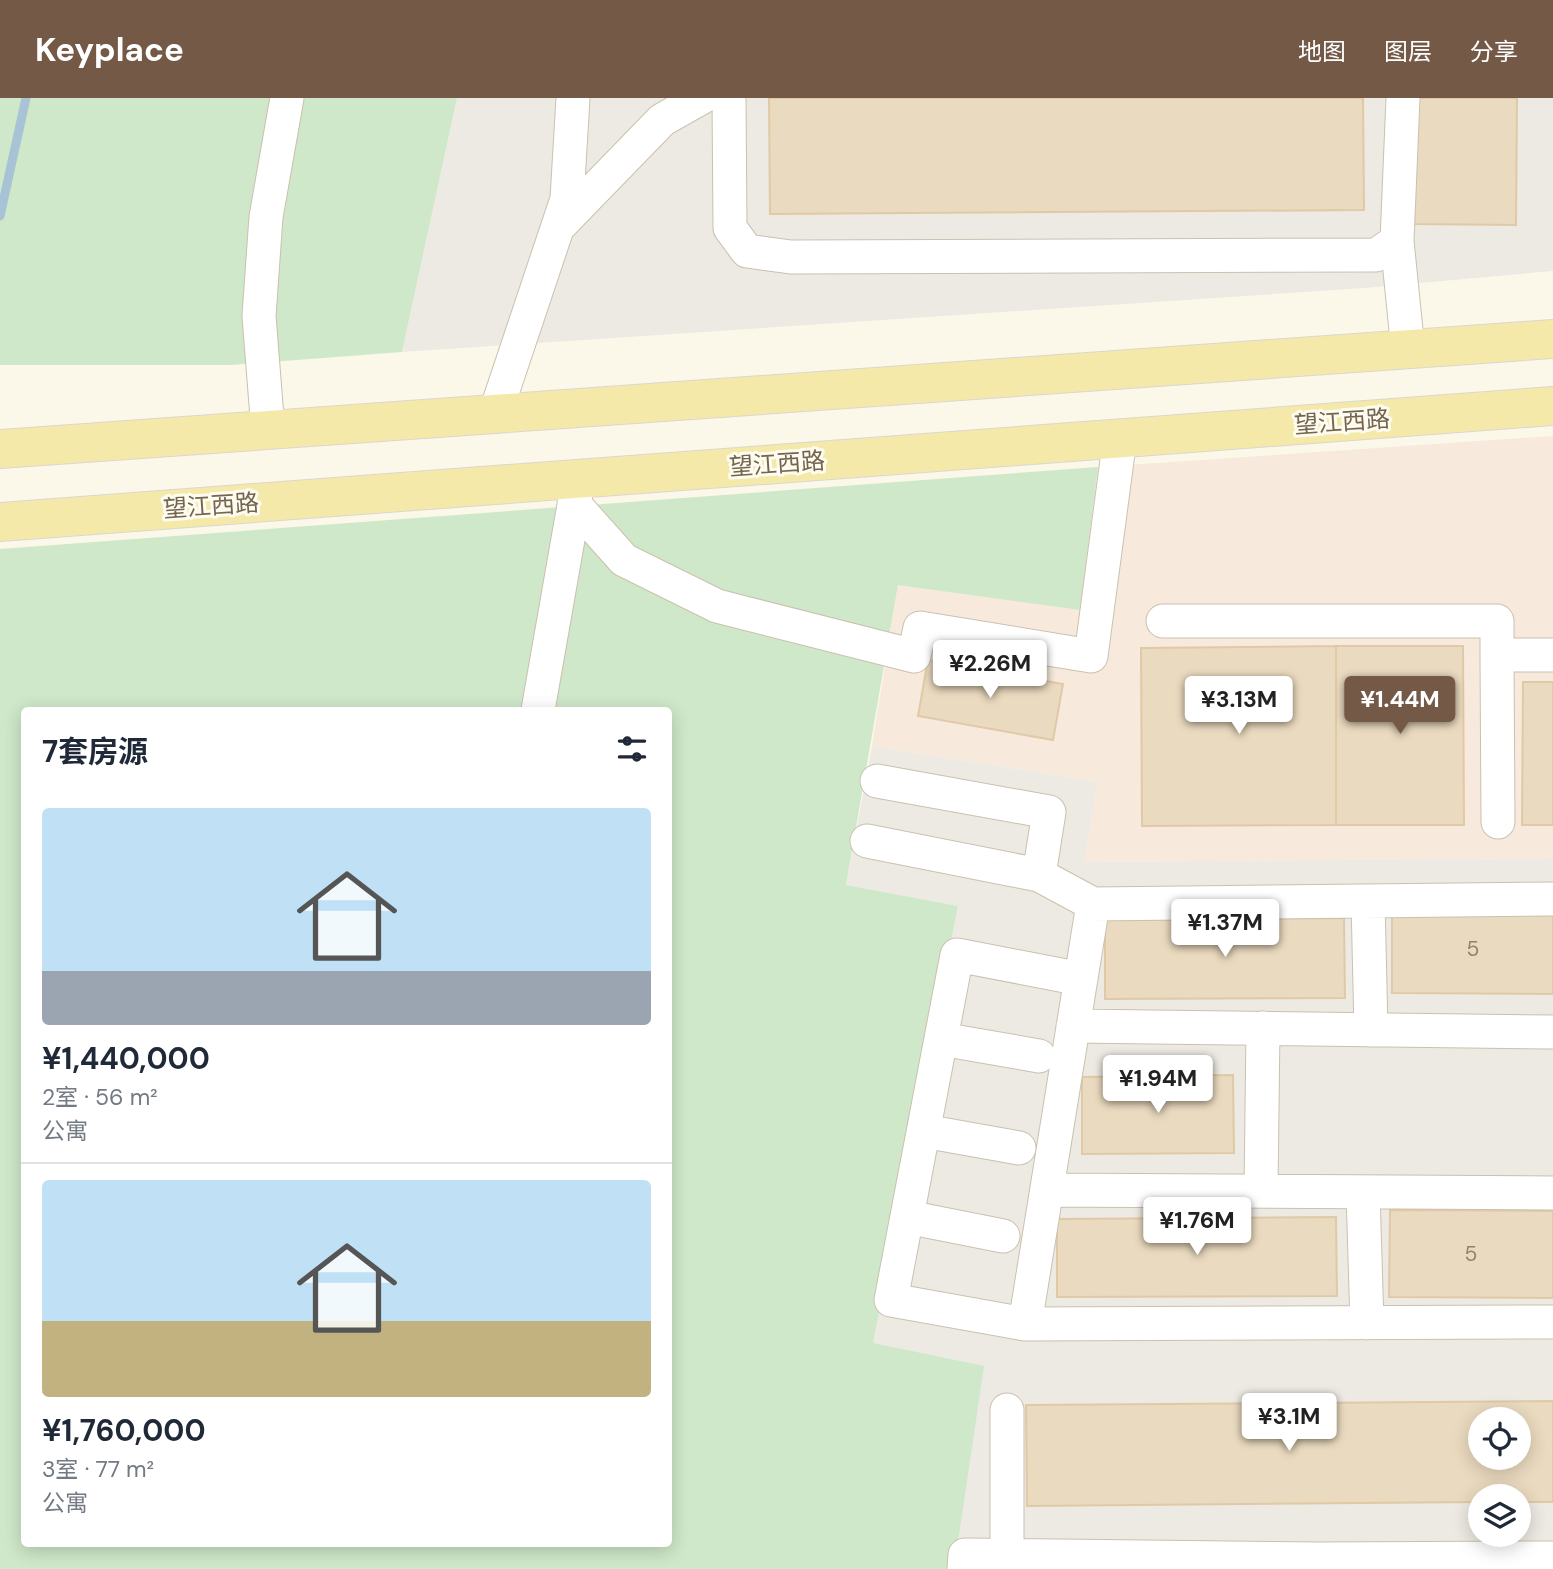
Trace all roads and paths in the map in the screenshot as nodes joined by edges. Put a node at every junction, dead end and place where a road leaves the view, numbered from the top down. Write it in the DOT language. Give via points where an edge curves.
graph roads {
  1 [pos="287,98"];
  2 [pos="573,98"];
  3 [pos="701,98"];
  4 [pos="729,98"];
  5 [pos="1404,98"];
  6 [pos="558,227"];
  7 [pos="1397,241"];
  8 [pos="1553,339"];
  9 [pos="1408,350"];
  10 [pos="1553,406"];
  11 [pos="495,414"];
  12 [pos="268,430"];
  13 [pos="1119,438"];
  14 [pos="0,449"];
  15 [pos="576,492"];
  16 [pos="0,522"];
  17 [pos="1163,621"];
  18 [pos="1553,655"];
  19 [pos="1497,656"];
  20 [pos="539,707"];
  21 [pos="877,781"];
  22 [pos="1498,821"];
  23 [pos="867,841"];
  24 [pos="1039,875"];
  25 [pos="1553,899"];
  26 [pos="1368,901"];
  27 [pos="1093,904"];
  28 [pos="1081,979"];
  29 [pos="1073,1026"];
  30 [pos="1263,1028"];
  31 [pos="1371,1030"];
  32 [pos="1553,1032"];
  33 [pos="941,1039"];
  34 [pos="1039,1056"];
  35 [pos="924,1131"];
  36 [pos="1019,1148"];
  37 [pos="1047,1190"];
  38 [pos="1261,1191"];
  39 [pos="1363,1192"];
  40 [pos="1553,1193"];
  41 [pos="907,1217"];
  42 [pos="1003,1236"];
  43 [pos="1367,1322"];
  44 [pos="1553,1322"];
  45 [pos="1025,1324"];
  46 [pos="1007,1410"];
  47 [pos="1007,1555"];
  48 [pos="1553,1558"];
  49 [pos="1318,1564"];
  50 [pos="964,1569"];
  1 -- 12 [label="lane" via="266,217 259,316"];
  2 -- 6 [label="lane" via="568,199"];
  3 -- 6 [label="lane" via="662,120"];
  4 -- 7 [label="lane" via="730,228 747,251 791,257 1376,255"];
  5 -- 7 [label="lane"];
  6 -- 11 [label="lane"];
  7 -- 9 [label="lane"];
  8 -- 9 [label="main road"];
  9 -- 11 [label="main road"];
  10 -- 13 [label="main road, 望江西路"];
  11 -- 12 [label="main road"];
  12 -- 14 [label="main road"];
  13 -- 15 [label="main road, 望江西路"];
  13 -- 15 [label="lane" via="1091,656 919,628 914,656 717,606 624,560"];
  15 -- 16 [label="main road, 望江西路"];
  15 -- 20 [label="lane"];
  17 -- 19 [label="lane" via="1497,621"];
  18 -- 19 [label="lane"];
  19 -- 22 [label="lane"];
  21 -- 24 [label="lane" via="1049,812"];
  23 -- 24 [label="lane"];
  24 -- 27 [label="lane"];
  25 -- 26 [label="lane"];
  26 -- 27 [label="lane"];
  26 -- 31 [label="lane"];
  27 -- 28 [label="lane"];
  28 -- 29 [label="lane"];
  28 -- 33 [label="lane" via="957,955"];
  29 -- 30 [label="lane"];
  29 -- 37 [label="lane"];
  30 -- 31 [label="lane"];
  30 -- 38 [label="lane"];
  31 -- 32 [label="lane"];
  33 -- 34 [label="lane"];
  33 -- 35 [label="lane"];
  35 -- 36 [label="lane"];
  35 -- 41 [label="lane"];
  37 -- 38 [label="lane"];
  37 -- 45 [label="lane"];
  38 -- 39 [label="lane"];
  39 -- 40 [label="lane"];
  39 -- 43 [label="lane"];
  41 -- 42 [label="lane"];
  41 -- 45 [label="lane" via="891,1300"];
  43 -- 44 [label="lane"];
  43 -- 45 [label="lane"];
  46 -- 47 [label="lane"];
  47 -- 49 [label="lane"];
  47 -- 50 [label="lane" via="965,1555"];
  48 -- 49 [label="lane"];
}
